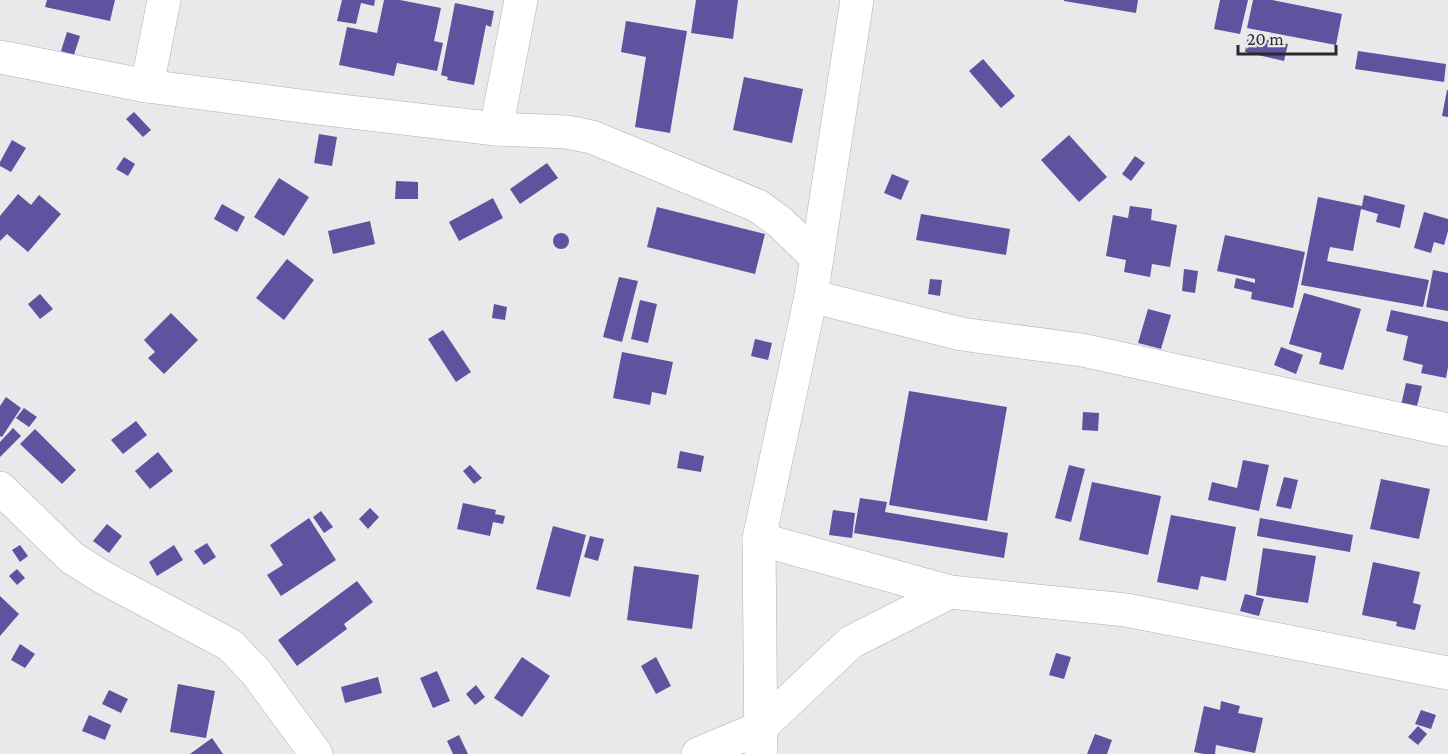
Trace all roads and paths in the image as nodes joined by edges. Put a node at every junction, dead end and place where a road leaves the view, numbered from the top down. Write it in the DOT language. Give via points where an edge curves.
graph roads {
  1 [pos="164,0"];
  2 [pos="521,0"];
  3 [pos="856,0"];
  4 [pos="0,57"];
  5 [pos="147,86"];
  6 [pos="496,129"];
  7 [pos="817,258"];
  8 [pos="811,296"];
  9 [pos="1448,430"];
  10 [pos="0,488"];
  11 [pos="759,539"];
  12 [pos="950,592"];
  13 [pos="1448,674"];
  14 [pos="761,741"];
  15 [pos="316,754"];
  16 [pos="698,754"];
  1 -- 5 [label="street"];
  2 -- 6 [label="street"];
  3 -- 7 [label="street"];
  4 -- 5 [label="street"];
  5 -- 6 [label="street"];
  6 -- 7 [label="street" via="592,137 758,206"];
  7 -- 8 [label="street"];
  8 -- 9 [label="street" via="961,334 1082,350"];
  8 -- 11 [label="street"];
  10 -- 15 [label="street" via="72,558 230,645 256,672"];
  11 -- 12 [label="street"];
  11 -- 14 [label="street"];
  12 -- 13 [label="street" via="1126,610"];
  12 -- 14 [label="street" via="851,642"];
  14 -- 16 [label="street"];
}
